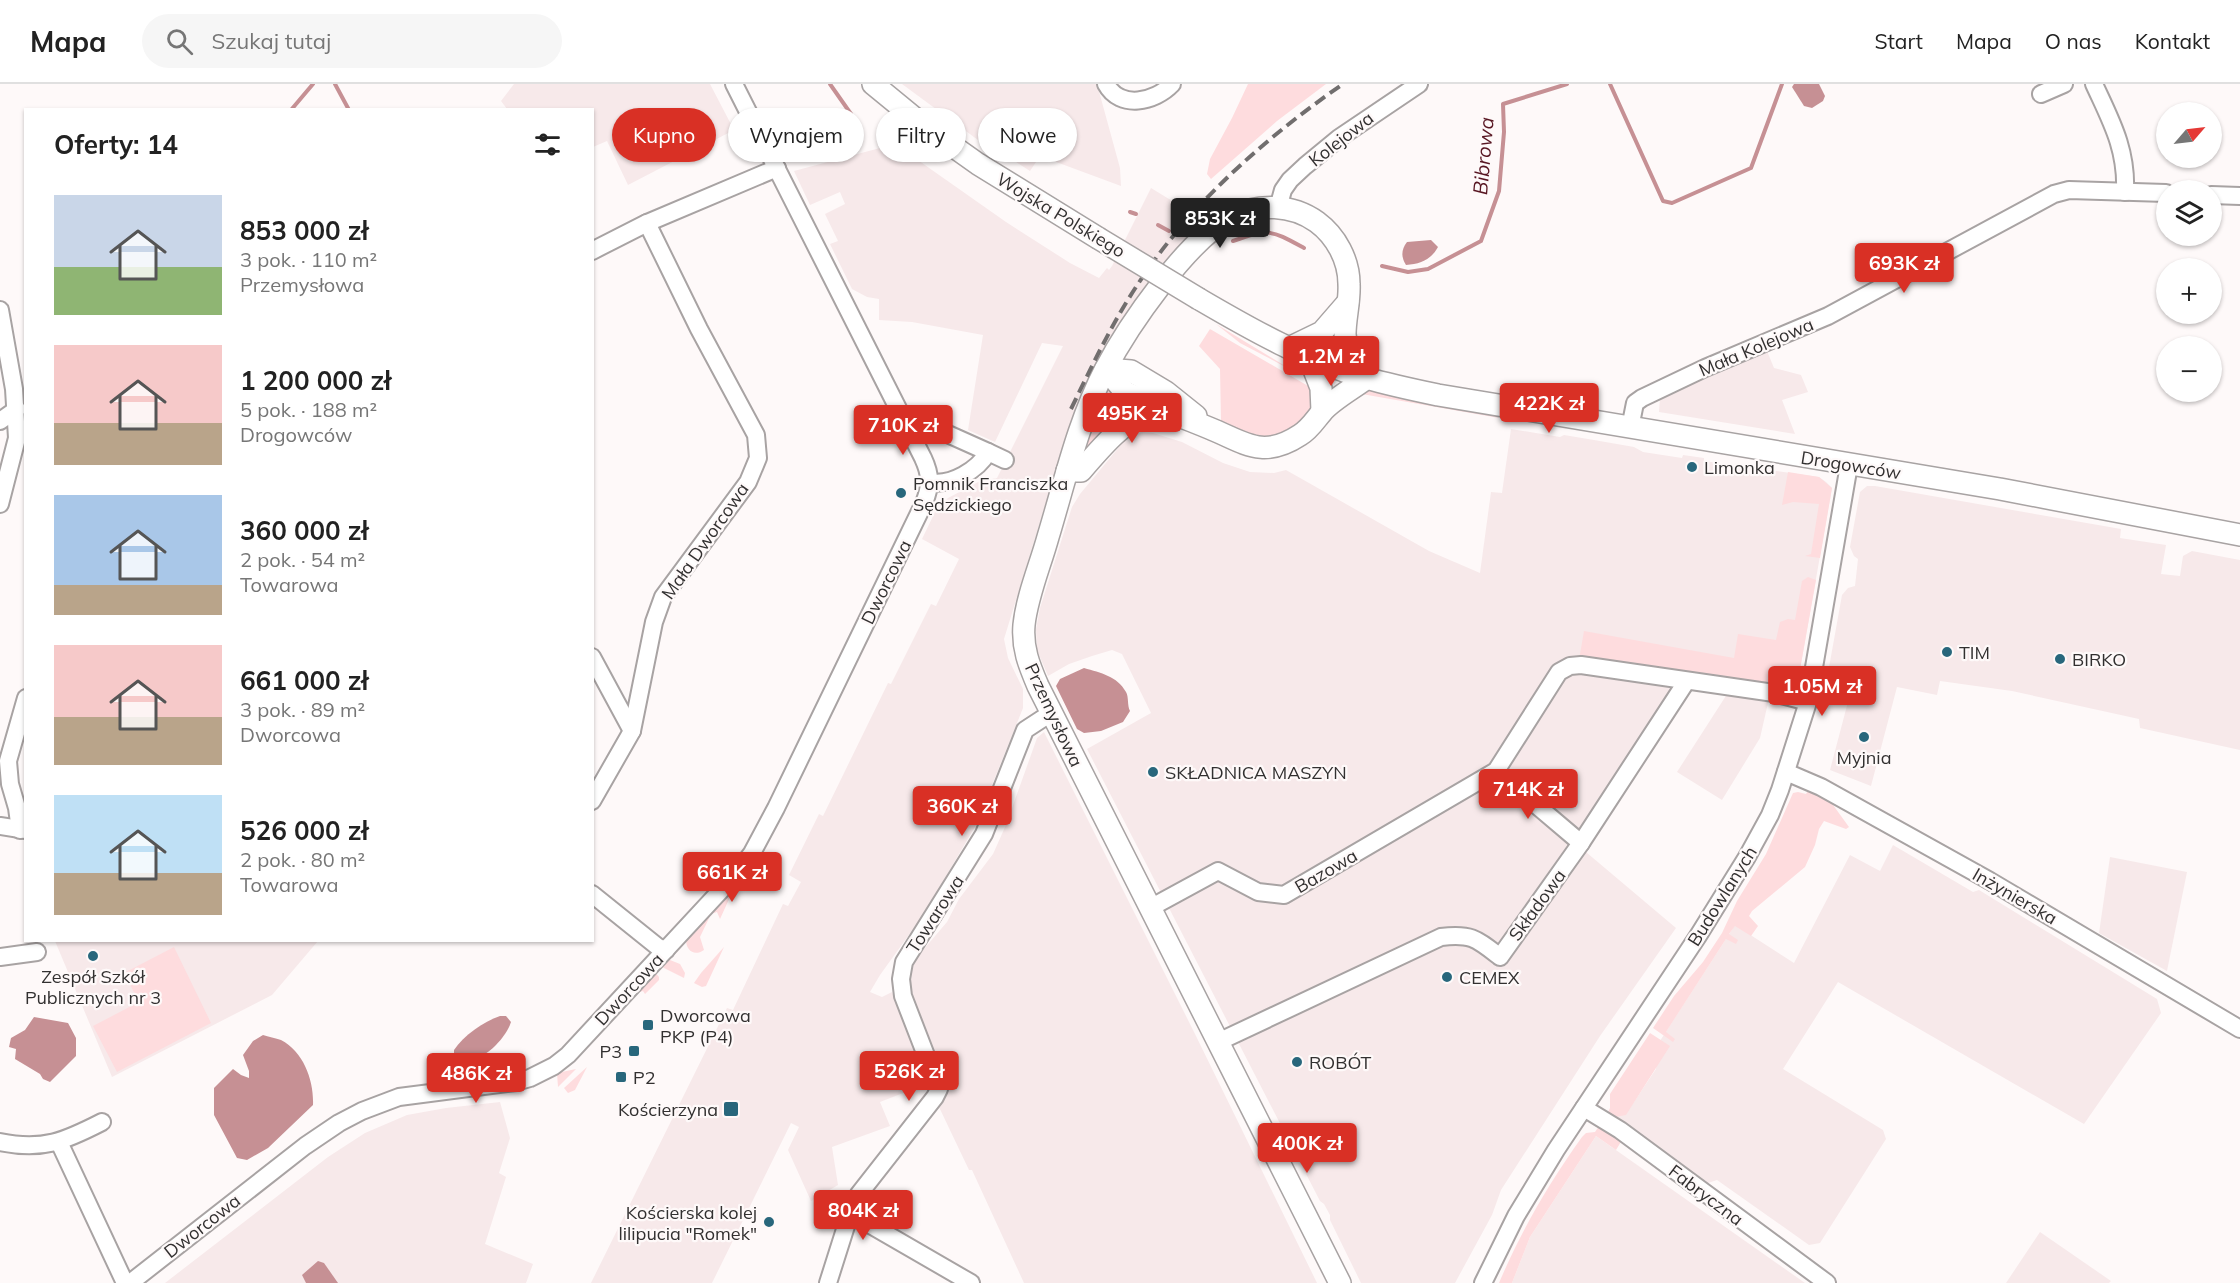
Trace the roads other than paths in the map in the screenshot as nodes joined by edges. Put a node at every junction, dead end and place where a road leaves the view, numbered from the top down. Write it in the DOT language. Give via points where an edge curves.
graph roads {
  1 [pos="734,84"];
  2 [pos="873,84"];
  3 [pos="1106,84"];
  4 [pos="1172,84"];
  5 [pos="1419,84"];
  6 [pos="2064,84"];
  7 [pos="2094,84"];
  8 [pos="2041,94"];
  9 [pos="777,168"];
  10 [pos="2125,192"];
  11 [pos="2156,193"];
  12 [pos="2222,195"];
  13 [pos="2240,196"];
  14 [pos="1278,208"];
  15 [pos="647,223"];
  16 [pos="601,242"];
  17 [pos="1348,302"];
  18 [pos="0,309"];
  19 [pos="1289,348"];
  20 [pos="1309,357"];
  21 [pos="1106,369"];
  22 [pos="1367,378"];
  23 [pos="1153,406"];
  24 [pos="16,410"];
  25 [pos="1322,411"];
  26 [pos="0,421"];
  27 [pos="904,421"];
  28 [pos="1212,429"];
  29 [pos="1630,429"];
  30 [pos="988,452"];
  31 [pos="1005,460"];
  32 [pos="1849,465"];
  33 [pos="1067,471"];
  34 [pos="930,482"];
  35 [pos="0,504"];
  36 [pos="2240,535"];
  37 [pos="594,661"];
  38 [pos="1686,682"];
  39 [pos="1808,702"];
  40 [pos="24,705"];
  41 [pos="1052,712"];
  42 [pos="632,731"];
  43 [pos="24,743"];
  44 [pos="1496,771"];
  45 [pos="1786,772"];
  46 [pos="594,798"];
  47 [pos="15,801"];
  48 [pos="0,826"];
  49 [pos="23,830"];
  50 [pos="1581,843"];
  51 [pos="594,896"];
  52 [pos="1150,908"];
  53 [pos="666,950"];
  54 [pos="37,952"];
  55 [pos="0,957"];
  56 [pos="2240,1029"];
  57 [pos="1218,1042"];
  58 [pos="1584,1108"];
  59 [pos="102,1122"];
  60 [pos="0,1142"];
  61 [pos="59,1142"];
  62 [pos="850,1214"];
  63 [pos="125,1283"];
  64 [pos="130,1283"];
  65 [pos="828,1283"];
  66 [pos="971,1283"];
  67 [pos="1340,1283"];
  68 [pos="1484,1283"];
  69 [pos="1827,1283"];
  1 -- 9 [label="street"];
  2 -- 19 [label="main road, Wojska Polskiego, bridge" via="978,164 1199,299"];
  3 -- 4 [label="street" via="1118,96 1138,101 1156,96"];
  5 -- 14 [label="street, Kolejowa" via="1305,166 1283,190"];
  6 -- 8 [label="street"];
  7 -- 10 [label="street" via="2123,153"];
  9 -- 15 [label="street"];
  9 -- 27 [label="street"];
  10 -- 11 [label="street, Mała Kolejowa"];
  10 -- 29 [label="street, Mała Kolejowa" via="2069,190 2054,194 1828,316 1642,398 1635,403"];
  12 -- 13 [label="street"];
  14 -- 17 [label="main road, Przemysłowa" via="1304,214 1332,236 1348,270"];
  14 -- 21 [label="main road, Przemysłowa" via="1231,217 1202,240 1157,293"];
  15 -- 16 [label="street"];
  15 -- 42 [label="street, Mała Dworcowa" via="756,435 758,458 748,482 663,597 654,622"];
  17 -- 19 [label="main road" via="1322,332"];
  17 -- 22 [label="main road, Przemysłowa" via="1345,336 1352,356"];
  18 -- 24 [label="street"];
  19 -- 20 [label="main road, Drogowców"];
  20 -- 22 [label="main road, Drogowców"];
  20 -- 25 [label="main road" via="1321,388"];
  21 -- 23 [label="main road" via="1125,392"];
  21 -- 28 [label="main road" via="1131,370"];
  21 -- 33 [label="main road, Przemysłowa" via="1090,402"];
  22 -- 25 [label="main road"];
  22 -- 29 [label="main road, Drogowców" via="1438,395"];
  23 -- 28 [label="main road"];
  23 -- 33 [label="main road" via="1114,433 1081,471"];
  24 -- 26 [label="street"];
  24 -- 35 [label="street" via="17,438"];
  25 -- 28 [label="main road" via="1302,434 1272,447 1240,444"];
  27 -- 30 [label="street" via="912,418"];
  27 -- 34 [label="street"];
  29 -- 32 [label="main road, Drogowców"];
  30 -- 31 [label="street"];
  30 -- 34 [label="street" via="982,463 948,482"];
  32 -- 36 [label="main road, Drogowców"];
  32 -- 39 [label="street, Budowlanych"];
  33 -- 41 [label="main road, Przemysłowa" via="1024,623 1024,651"];
  34 -- 53 [label="street, Dworcowa" via="924,503 752,853"];
  37 -- 42 [label="street"];
  38 -- 39 [label="street, Bazowa" via="1766,692"];
  38 -- 44 [label="street, Bazowa" via="1570,666 1559,672"];
  38 -- 50 [label="street, Składowa"];
  39 -- 45 [label="street, Budowlanych"];
  40 -- 47 [label="street" via="8,761"];
  41 -- 52 [label="main road, Przemysłowa"];
  41 -- 62 [label="street, Towarowa" via="1025,730 984,834 904,962 904,1001 939,1089 859,1194"];
  42 -- 46 [label="street, Mała Dworcowa"];
  43 -- 47 [label="street"];
  44 -- 50 [label="street"];
  44 -- 52 [label="street, Bazowa" via="1284,896 1258,892 1218,871"];
  45 -- 56 [label="street, Inżynierska" via="1821,787 1981,875"];
  45 -- 58 [label="street, Budowlanych" via="1748,857"];
  47 -- 49 [label="street"];
  48 -- 49 [label="street"];
  50 -- 57 [label="street, Składowa" via="1500,957 1468,935 1441,937"];
  51 -- 53 [label="street"];
  52 -- 57 [label="main road, Przemysłowa"];
  53 -- 64 [label="street, Dworcowa" via="554,1066 516,1082 399,1097 362,1111 304,1146"];
  54 -- 55 [label="street"];
  57 -- 67 [label="main road, Przemysłowa"];
  58 -- 68 [label="street, Budowlanych" via="1516,1216"];
  58 -- 69 [label="street, Fabryczna" via="1620,1130"];
  59 -- 61 [label="street"];
  60 -- 61 [label="street" via="48,1146"];
  61 -- 63 [label="street"];
  62 -- 65 [label="street, Towarowa"];
  62 -- 66 [label="street"];
}
